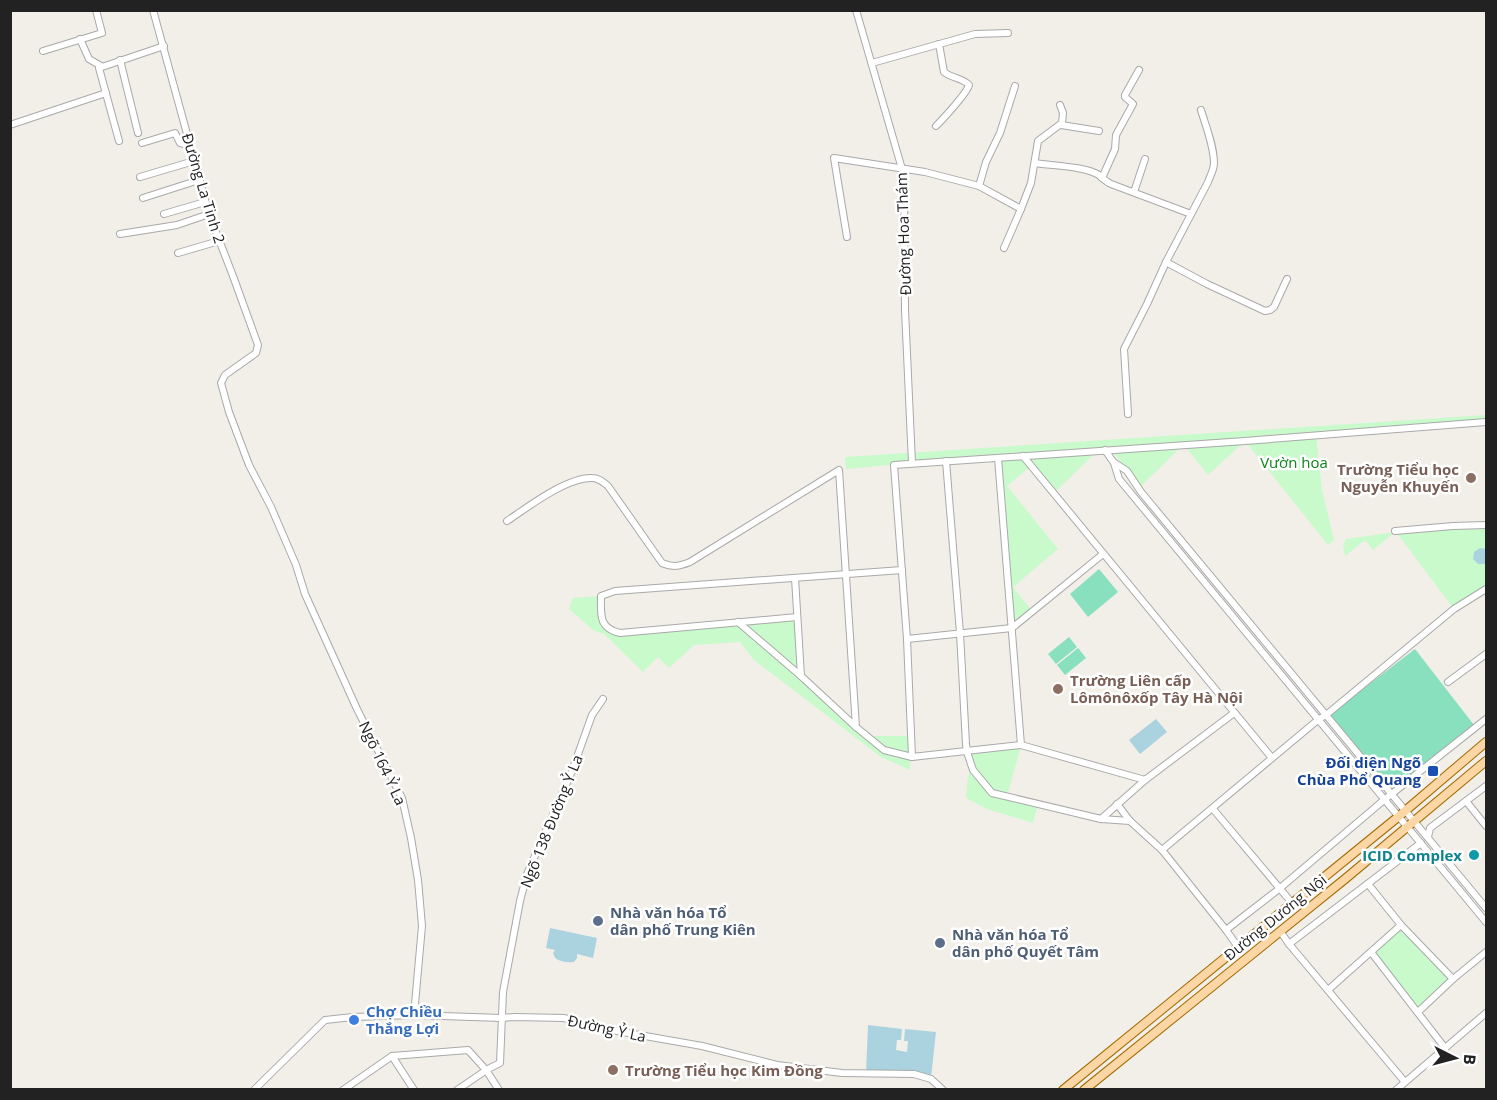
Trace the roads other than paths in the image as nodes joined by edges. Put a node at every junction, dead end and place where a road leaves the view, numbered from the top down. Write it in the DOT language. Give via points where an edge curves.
graph roads {
  1 [pos="96,10"];
  2 [pos="153,10"];
  3 [pos="856,10"];
  4 [pos="1008,33"];
  5 [pos="80,39"];
  6 [pos="939,44"];
  7 [pos="164,46"];
  8 [pos="43,51"];
  9 [pos="120,60"];
  10 [pos="872,63"];
  11 [pos="101,66"];
  12 [pos="1139,70"];
  13 [pos="1015,86"];
  14 [pos="106,93"];
  15 [pos="1060,105"];
  16 [pos="1201,110"];
  17 [pos="10,125"];
  18 [pos="1061,125"];
  19 [pos="936,126"];
  20 [pos="1099,131"];
  21 [pos="138,133"];
  22 [pos="118,141"];
  23 [pos="142,143"];
  24 [pos="189,145"];
  25 [pos="1145,159"];
  26 [pos="194,161"];
  27 [pos="1035,163"];
  28 [pos="902,169"];
  29 [pos="140,177"];
  30 [pos="1102,178"];
  31 [pos="199,180"];
  32 [pos="979,186"];
  33 [pos="1134,192"];
  34 [pos="143,198"];
  35 [pos="205,202"];
  36 [pos="1022,209"];
  37 [pos="164,214"];
  38 [pos="208,214"];
  39 [pos="1191,214"];
  40 [pos="120,234"];
  41 [pos="847,237"];
  42 [pos="219,241"];
  43 [pos="1004,248"];
  44 [pos="178,253"];
  45 [pos="1166,262"];
  46 [pos="1287,279"];
  47 [pos="221,383"];
  48 [pos="1128,414"];
  49 [pos="1486,422"];
  50 [pos="1105,450"];
  51 [pos="1023,456"];
  52 [pos="998,458"];
  53 [pos="946,461"];
  54 [pos="912,463"];
  55 [pos="1114,463"];
  56 [pos="507,521"];
  57 [pos="1486,525"];
  58 [pos="1395,531"];
  59 [pos="1103,554"];
  60 [pos="902,570"];
  61 [pos="846,574"];
  62 [pos="795,578"];
  63 [pos="1486,590"];
  64 [pos="797,617"];
  65 [pos="738,622"];
  66 [pos="1011,628"];
  67 [pos="960,633"];
  68 [pos="907,639"];
  69 [pos="1486,654"];
  70 [pos="801,676"];
  71 [pos="1448,682"];
  72 [pos="603,699"];
  73 [pos="1234,712"];
  74 [pos="1326,715"];
  75 [pos="1318,719"];
  76 [pos="1486,719"];
  77 [pos="856,727"];
  78 [pos="965,739"];
  79 [pos="1486,742"];
  80 [pos="1021,746"];
  81 [pos="978,751"];
  82 [pos="967,752"];
  83 [pos="912,757"];
  84 [pos="1272,758"];
  85 [pos="1486,761"];
  86 [pos="1145,780"];
  87 [pos="1486,786"];
  88 [pos="1392,794"];
  89 [pos="1384,800"];
  90 [pos="1466,801"];
  91 [pos="1117,804"];
  92 [pos="1213,809"];
  93 [pos="1402,814"];
  94 [pos="1101,819"];
  95 [pos="1130,821"];
  96 [pos="1410,823"];
  97 [pos="1486,826"];
  98 [pos="1428,837"];
  99 [pos="1421,843"];
  100 [pos="1162,850"];
  101 [pos="1368,884"];
  102 [pos="1279,889"];
  103 [pos="1292,903"];
  104 [pos="1486,908"];
  105 [pos="1486,922"];
  106 [pos="1401,925"];
  107 [pos="1226,930"];
  108 [pos="1280,931"];
  109 [pos="1289,944"];
  110 [pos="1238,947"];
  111 [pos="1371,952"];
  112 [pos="1486,952"];
  113 [pos="1453,979"];
  114 [pos="1328,990"];
  115 [pos="1418,1012"];
  116 [pos="1486,1013"];
  117 [pos="414,1015"];
  118 [pos="501,1018"];
  119 [pos="1445,1048"];
  120 [pos="392,1056"];
  121 [pos="486,1070"];
  122 [pos="1405,1082"];
  123 [pos="254,1089"];
  124 [pos="343,1089"];
  125 [pos="414,1089"];
  126 [pos="457,1089"];
  127 [pos="499,1089"];
  128 [pos="943,1089"];
  129 [pos="1063,1089"];
  130 [pos="1084,1089"];
  131 [pos="1396,1089"];
  1 -- 5 [label="street" via="102,33"];
  2 -- 7 [label="street, Đường La Tinh 2"];
  3 -- 10 [label="street, Đường Hoa Thám"];
  4 -- 6 [label="street" via="975,34"];
  5 -- 8 [label="street"];
  5 -- 11 [label="street" via="89,59"];
  6 -- 10 [label="street"];
  6 -- 19 [label="street" via="944,72 969,85"];
  7 -- 9 [label="street"];
  7 -- 24 [label="street, Đường La Tinh 2"];
  9 -- 11 [label="street"];
  9 -- 21 [label="street"];
  10 -- 28 [label="street, Đường Hoa Thám"];
  11 -- 14 [label="street"];
  12 -- 30 [label="street" via="1125,94 1133,105 1116,135 1115,149"];
  13 -- 32 [label="street"];
  14 -- 17 [label="street"];
  14 -- 22 [label="street"];
  15 -- 18 [label="street"];
  16 -- 39 [label="street" via="1214,165"];
  18 -- 20 [label="street"];
  18 -- 27 [label="street" via="1039,139"];
  23 -- 24 [label="street" via="175,133 180,143"];
  24 -- 26 [label="street, Đường La Tinh 2"];
  25 -- 33 [label="street"];
  26 -- 29 [label="street"];
  26 -- 31 [label="street, Đường La Tinh 2"];
  27 -- 30 [label="street" via="1080,169"];
  27 -- 36 [label="street"];
  28 -- 32 [label="street"];
  28 -- 41 [label="street" via="834,158"];
  28 -- 54 [label="street, Đường Hoa Thám"];
  30 -- 33 [label="street"];
  31 -- 34 [label="street"];
  31 -- 35 [label="street, Đường La Tinh 2"];
  32 -- 36 [label="street"];
  33 -- 39 [label="street"];
  35 -- 37 [label="street"];
  35 -- 38 [label="street, Đường La Tinh 2"];
  36 -- 43 [label="street"];
  38 -- 40 [label="street" via="177,225"];
  38 -- 42 [label="street, Đường La Tinh 2"];
  39 -- 45 [label="street"];
  42 -- 44 [label="street"];
  42 -- 47 [label="street, Đường La Tinh 2" via="258,345 256,353 225,375"];
  45 -- 46 [label="street" via="1264,311 1274,307"];
  45 -- 48 [label="street" via="1124,349"];
  47 -- 117 [label="street, Ngõ 164 Ỷ La" via="249,465 296,565 305,594 402,798 418,880 422,926"];
  49 -- 50 [label="street"];
  50 -- 51 [label="street"];
  50 -- 55 [label="street"];
  51 -- 52 [label="street"];
  51 -- 59 [label="street"];
  52 -- 53 [label="street"];
  52 -- 66 [label="street"];
  53 -- 54 [label="street"];
  53 -- 67 [label="street"];
  54 -- 60 [label="street" via="894,465"];
  55 -- 74 [label="street" via="1127,471"];
  55 -- 75 [label="street" via="1119,479"];
  56 -- 61 [label="street" via="557,489 577,480 600,479 662,563 679,566 839,470"];
  57 -- 58 [label="street"];
  59 -- 66 [label="street"];
  59 -- 73 [label="street"];
  60 -- 61 [label="street"];
  60 -- 68 [label="street"];
  61 -- 62 [label="street"];
  61 -- 77 [label="street"];
  62 -- 64 [label="street"];
  62 -- 65 [label="street" via="615,591 601,596 601,618 611,631 620,633"];
  63 -- 74 [label="street" via="1454,609"];
  64 -- 65 [label="street"];
  64 -- 70 [label="street"];
  65 -- 70 [label="street"];
  66 -- 67 [label="street"];
  66 -- 80 [label="street"];
  67 -- 68 [label="street"];
  67 -- 78 [label="street"];
  68 -- 83 [label="street"];
  69 -- 71 [label="street"];
  70 -- 77 [label="street"];
  72 -- 118 [label="street, Ngõ 138 Đường Ỷ La" via="592,715 527,874"];
  73 -- 84 [label="street"];
  73 -- 86 [label="street"];
  74 -- 75 [label="street"];
  74 -- 88 [label="street"];
  75 -- 84 [label="street"];
  75 -- 89 [label="street"];
  76 -- 88 [label="street"];
  77 -- 83 [label="street" via="884,750"];
  78 -- 81 [label="street"];
  78 -- 82 [label="street"];
  79 -- 93 [label="main road, Đường Dương Nội"];
  80 -- 81 [label="street"];
  80 -- 86 [label="street"];
  81 -- 82 [label="street"];
  82 -- 83 [label="street"];
  82 -- 94 [label="street" via="973,770 992,793"];
  84 -- 92 [label="street"];
  85 -- 96 [label="main road, Đường Dương Nội"];
  86 -- 91 [label="street"];
  87 -- 90 [label="street"];
  88 -- 89 [label="street"];
  88 -- 93 [label="street"];
  89 -- 93 [label="street"];
  89 -- 102 [label="street"];
  90 -- 97 [label="street"];
  90 -- 98 [label="street" via="1430,828"];
  91 -- 94 [label="street"];
  91 -- 95 [label="street"];
  92 -- 100 [label="street"];
  92 -- 102 [label="street"];
  93 -- 96 [label="street"];
  93 -- 103 [label="main road, Đường Dương Nội"];
  94 -- 95 [label="street"];
  95 -- 100 [label="street"];
  96 -- 98 [label="street"];
  96 -- 99 [label="street"];
  96 -- 108 [label="main road, Đường Dương Nội"];
  98 -- 104 [label="street"];
  99 -- 101 [label="street"];
  99 -- 105 [label="street"];
  100 -- 107 [label="street"];
  101 -- 106 [label="street"];
  101 -- 109 [label="street"];
  102 -- 103 [label="street"];
  102 -- 107 [label="street"];
  103 -- 110 [label="main road, Đường Dương Nội"];
  106 -- 111 [label="street"];
  106 -- 113 [label="street"];
  107 -- 110 [label="street"];
  108 -- 109 [label="street"];
  108 -- 130 [label="main road, Đường Dương Nội"];
  109 -- 114 [label="street"];
  110 -- 129 [label="main road, Đường Dương Nội"];
  111 -- 114 [label="street"];
  111 -- 115 [label="street"];
  112 -- 113 [label="street"];
  113 -- 115 [label="street"];
  114 -- 122 [label="street"];
  115 -- 119 [label="street"];
  116 -- 119 [label="street"];
  117 -- 118 [label="street, Đường Ỷ La"];
  117 -- 123 [label="street, Đường Ỷ La" via="326,1020"];
  118 -- 121 [label="street, Ngõ 138 Đường Ỷ La" via="500,1063"];
  118 -- 128 [label="street, Đường Ỷ La" via="564,1018 785,1066 842,1073 914,1074 931,1079"];
  119 -- 122 [label="street"];
  120 -- 121 [label="street" via="468,1050"];
  120 -- 124 [label="street"];
  120 -- 125 [label="street"];
  121 -- 126 [label="street"];
  121 -- 127 [label="street"];
  122 -- 131 [label="street"];
}
